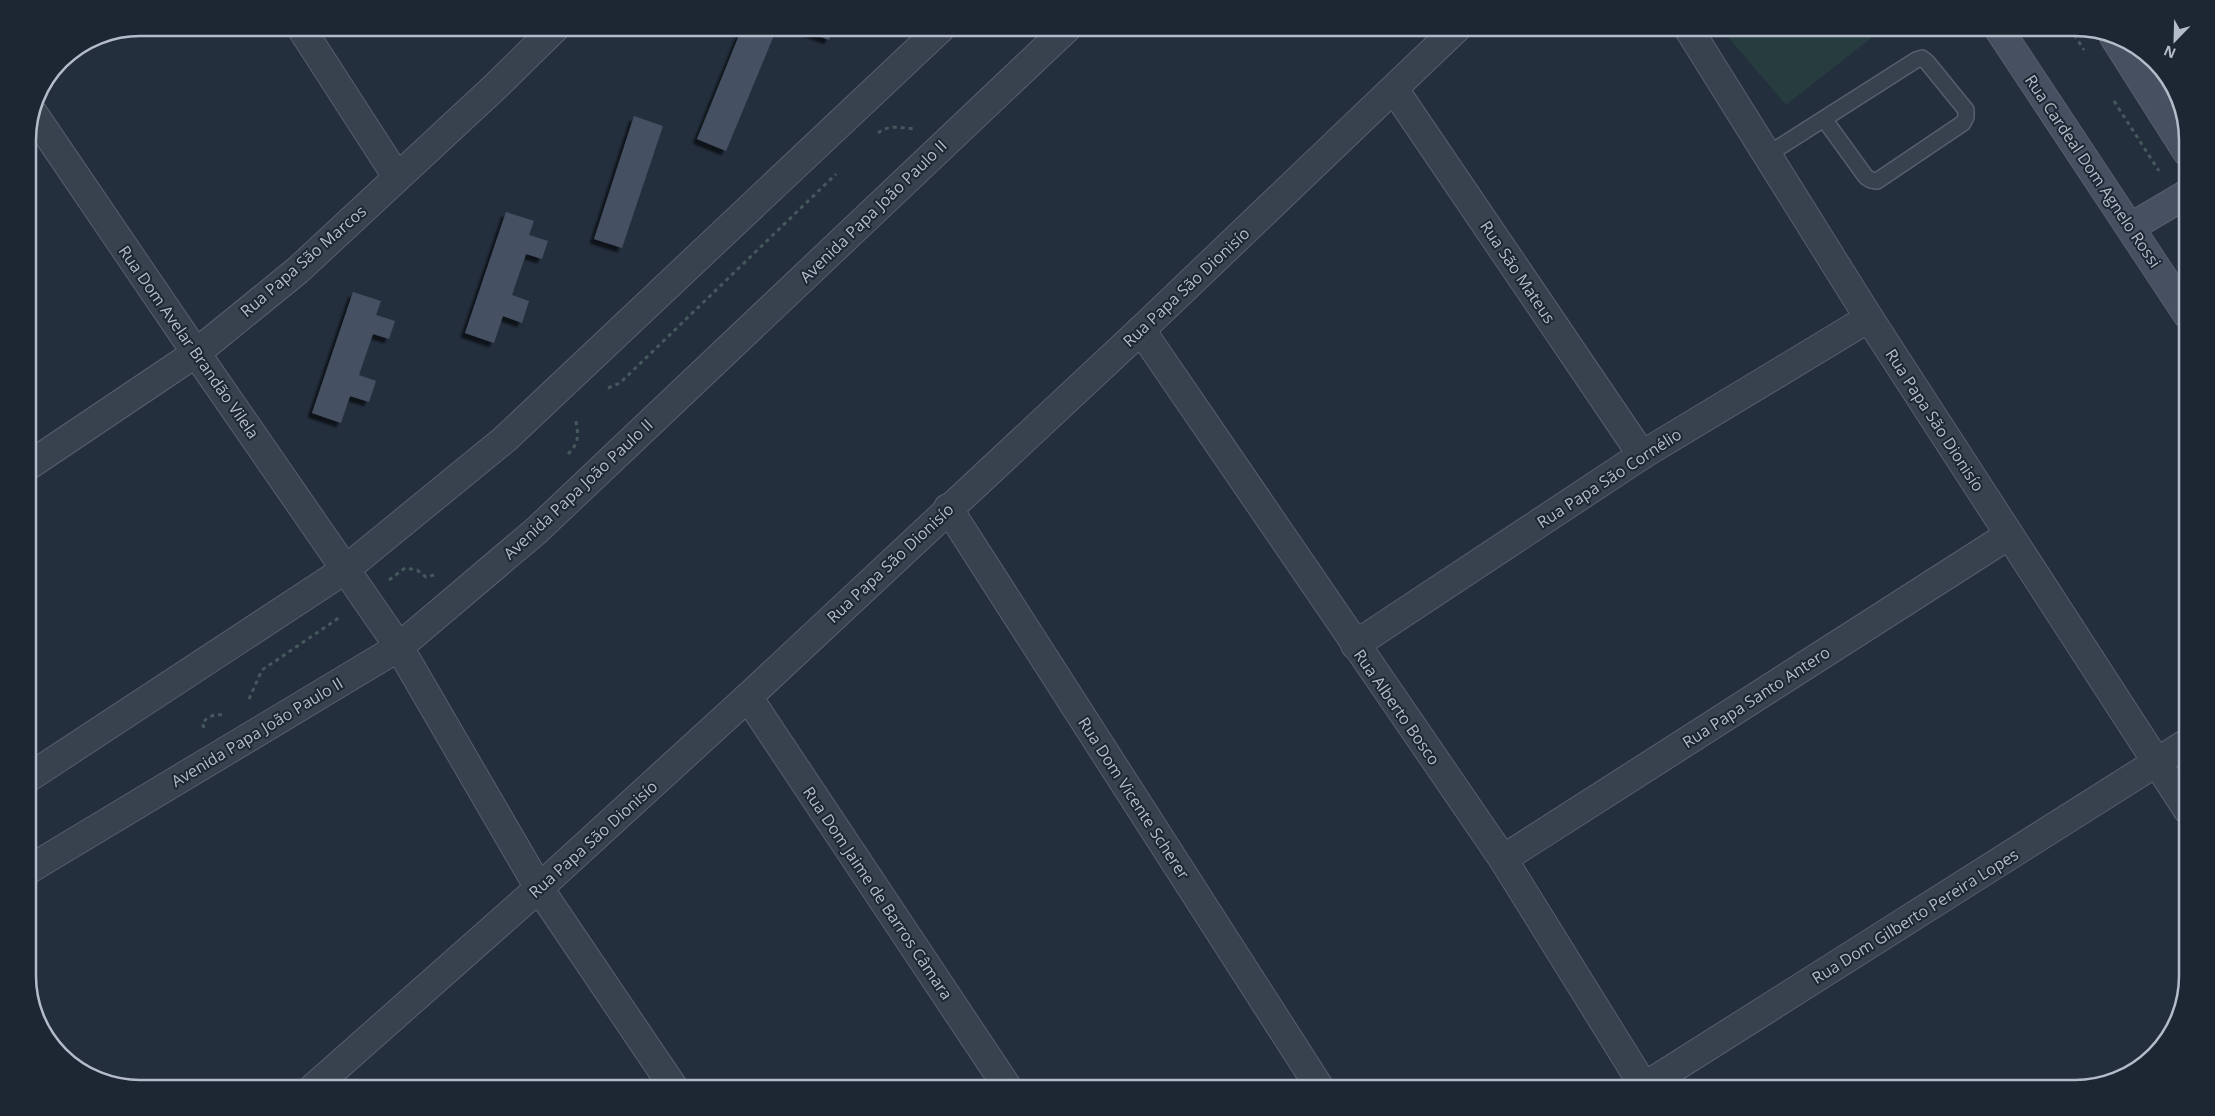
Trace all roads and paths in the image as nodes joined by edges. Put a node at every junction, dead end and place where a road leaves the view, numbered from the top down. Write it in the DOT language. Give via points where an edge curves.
graph roads {
  1 [pos="306,36"];
  2 [pos="547,36"];
  3 [pos="933,36"];
  4 [pos="1059,36"];
  5 [pos="1449,36"];
  6 [pos="1693,36"];
  7 [pos="2003,36"];
  8 [pos="2120,47"];
  9 [pos="1394,89"];
  10 [pos="1824,119"];
  11 [pos="917,129"];
  12 [pos="36,131"];
  13 [pos="877,135"];
  14 [pos="2179,139"];
  15 [pos="1767,154"];
  16 [pos="842,168"];
  17 [pos="397,177"];
  18 [pos="2179,199"];
  19 [pos="2131,228"];
  20 [pos="2179,302"];
  21 [pos="1869,318"];
  22 [pos="1141,330"];
  23 [pos="196,354"];
  24 [pos="606,388"];
  25 [pos="574,413"];
  26 [pos="1642,455"];
  27 [pos="566,457"];
  28 [pos="36,461"];
  29 [pos="948,508"];
  30 [pos="2009,535"];
  31 [pos="346,569"];
  32 [pos="436,574"];
  33 [pos="367,598"];
  34 [pos="1355,645"];
  35 [pos="399,647"];
  36 [pos="748,697"];
  37 [pos="248,702"];
  38 [pos="2179,749"];
  39 [pos="2158,764"];
  40 [pos="36,773"];
  41 [pos="2179,796"];
  42 [pos="1503,859"];
  43 [pos="36,865"];
  44 [pos="540,888"];
  45 [pos="322,1080"];
  46 [pos="669,1080"];
  47 [pos="1003,1080"];
  48 [pos="1315,1080"];
  49 [pos="1639,1080"];
  50 [pos="1657,1080"];
  1 -- 17 [label="street"];
  2 -- 17 [label="street, Rua Papa São Marcos"];
  3 -- 31 [label="street" via="505,439"];
  4 -- 35 [label="street, Avenida Papa João Paulo II" via="536,531"];
  5 -- 9 [label="street, Rua Papa São Dionisío"];
  6 -- 15 [label="street, Rua Papa São Dionisío"];
  7 -- 19 [label="main road, Rua Cardeal Dom Agnelo Rossi"];
  8 -- 14 [label="main road"];
  9 -- 22 [label="street, Rua Papa São Dionisío"];
  9 -- 26 [label="street, Rua São Mateus"];
  10 -- 10 [label="lane" via="1922,58 1966,110 1963,123 1878,181 1866,177"];
  10 -- 15 [label="lane"];
  11 -- 13 [label="path, Avenida Papa João Paulo II" via="891,127"];
  12 -- 23 [label="street, Rua Dom Avelar Brandão Vilela"];
  15 -- 21 [label="street, Rua Papa São Dionisío"];
  16 -- 24 [label="path" via="620,383"];
  17 -- 23 [label="street, Rua Papa São Marcos" via="298,270"];
  18 -- 19 [label="main road"];
  19 -- 20 [label="main road, Rua Cardeal Dom Agnelo Rossi"];
  21 -- 26 [label="street, Rua Papa São Cornélio"];
  21 -- 30 [label="street, Rua Papa São Dionisío"];
  22 -- 29 [label="street, Rua Papa São Dionisío"];
  22 -- 34 [label="street, Rua Alberto Bosco"];
  23 -- 28 [label="street, Rua Papa São Marcos"];
  23 -- 31 [label="street, Rua Dom Avelar Brandão Vilela"];
  25 -- 27 [label="path, Avenida Papa João Paulo II" via="579,436 576,446"];
  26 -- 34 [label="street, Rua Papa São Cornélio"];
  29 -- 36 [label="street, Rua Papa São Dionisío"];
  29 -- 48 [label="street, Rua Dom Vicente Scherer"];
  30 -- 39 [label="street, Rua Papa São Dionisío"];
  30 -- 42 [label="street, Rua Papa Santo Antero"];
  31 -- 33 [label="street, Rua Dom Avelar Brandão Vilela"];
  31 -- 40 [label="street"];
  32 -- 33 [label="path, Avenida Papa João Paulo II" via="426,577 417,570 405,568"];
  33 -- 35 [label="street, Rua Dom Avelar Brandão Vilela"];
  33 -- 37 [label="path, Avenida Papa João Paulo II" via="262,670"];
  34 -- 42 [label="street, Rua Alberto Bosco"];
  35 -- 43 [label="street, Avenida Papa João Paulo II"];
  35 -- 44 [label="street, Rua Dom Avelar Brandão Vilela"];
  36 -- 44 [label="street, Rua Papa São Dionisío"];
  36 -- 47 [label="street, Rua Dom Jaime de Barros Câmara"];
  38 -- 39 [label="street, Rua Dom Gilberto Pereira Lopes"];
  39 -- 41 [label="street, Rua Papa São Dionisío"];
  39 -- 50 [label="street, Rua Dom Gilberto Pereira Lopes"];
  42 -- 49 [label="street, Rua Alberto Bosco"];
  44 -- 45 [label="street, Rua Papa São Dionisío"];
  44 -- 46 [label="street, Rua Dom Avelar Brandão Vilela"];
}
